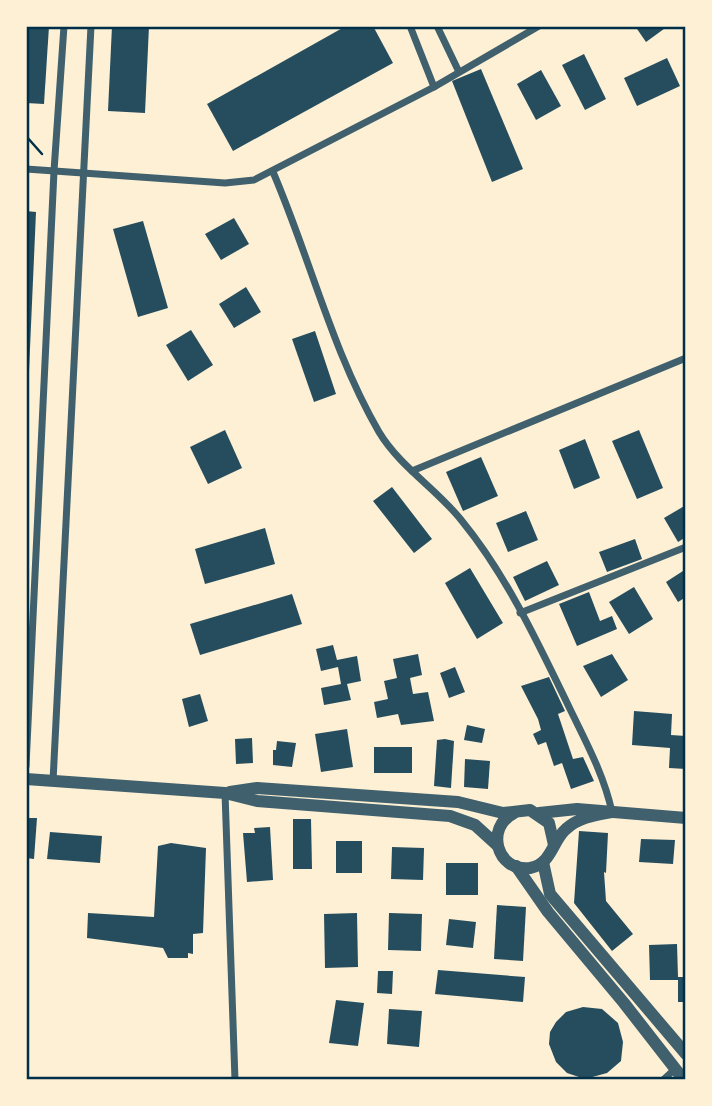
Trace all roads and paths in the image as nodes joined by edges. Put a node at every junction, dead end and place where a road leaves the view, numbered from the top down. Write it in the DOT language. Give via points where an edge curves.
graph roads {
  1 [pos="64,26"];
  2 [pos="91,26"];
  3 [pos="410,26"];
  4 [pos="437,26"];
  5 [pos="539,26"];
  6 [pos="459,72"];
  7 [pos="434,87"];
  8 [pos="26,136"];
  9 [pos="42,154"];
  10 [pos="26,169"];
  11 [pos="54,171"];
  12 [pos="273,172"];
  13 [pos="82,173"];
  14 [pos="686,358"];
  15 [pos="412,471"];
  16 [pos="686,547"];
  17 [pos="520,613"];
  18 [pos="26,766"];
  19 [pos="26,779"];
  20 [pos="52,781"];
  21 [pos="225,793"];
  22 [pos="516,811"];
  23 [pos="612,811"];
  24 [pos="539,813"];
  25 [pos="686,818"];
  26 [pos="497,845"];
  27 [pos="554,845"];
  28 [pos="543,862"];
  29 [pos="516,866"];
  30 [pos="686,1054"];
  31 [pos="675,1069"];
  32 [pos="235,1080"];
  33 [pos="663,1080"];
  34 [pos="684,1080"];
  1 -- 11 [label="street"];
  2 -- 13 [label="street"];
  3 -- 7 [label="street"];
  4 -- 6 [label="street"];
  5 -- 6 [label="street"];
  6 -- 7 [label="street"];
  7 -- 12 [label="street"];
  8 -- 9 [label="path"];
  10 -- 11 [label="street"];
  11 -- 13 [label="street"];
  11 -- 18 [label="street"];
  12 -- 13 [label="street" via="254,180 225,183"];
  12 -- 15 [label="street" via="354,383 380,434"];
  13 -- 20 [label="street"];
  14 -- 15 [label="street"];
  15 -- 17 [label="street" via="472,533"];
  16 -- 17 [label="street"];
  17 -- 23 [label="street" via="585,740"];
  19 -- 20 [label="street"];
  20 -- 21 [label="street"];
  21 -- 22 [label="street" via="257,788 458,802 503,813"];
  21 -- 26 [label="street" via="257,801 450,816 475,825"];
  21 -- 32 [label="street"];
  22 -- 24 [label="street"];
  22 -- 26 [label="street" via="501,822"];
  23 -- 24 [label="street"];
  23 -- 25 [label="street"];
  23 -- 27 [label="street" via="576,822"];
  24 -- 27 [label="street" via="552,827"];
  26 -- 29 [label="street" via="504,858"];
  27 -- 28 [label="street"];
  28 -- 29 [label="street"];
  28 -- 30 [label="street" via="550,894"];
  29 -- 31 [label="street"];
  31 -- 33 [label="street"];
  31 -- 34 [label="street"];
}
